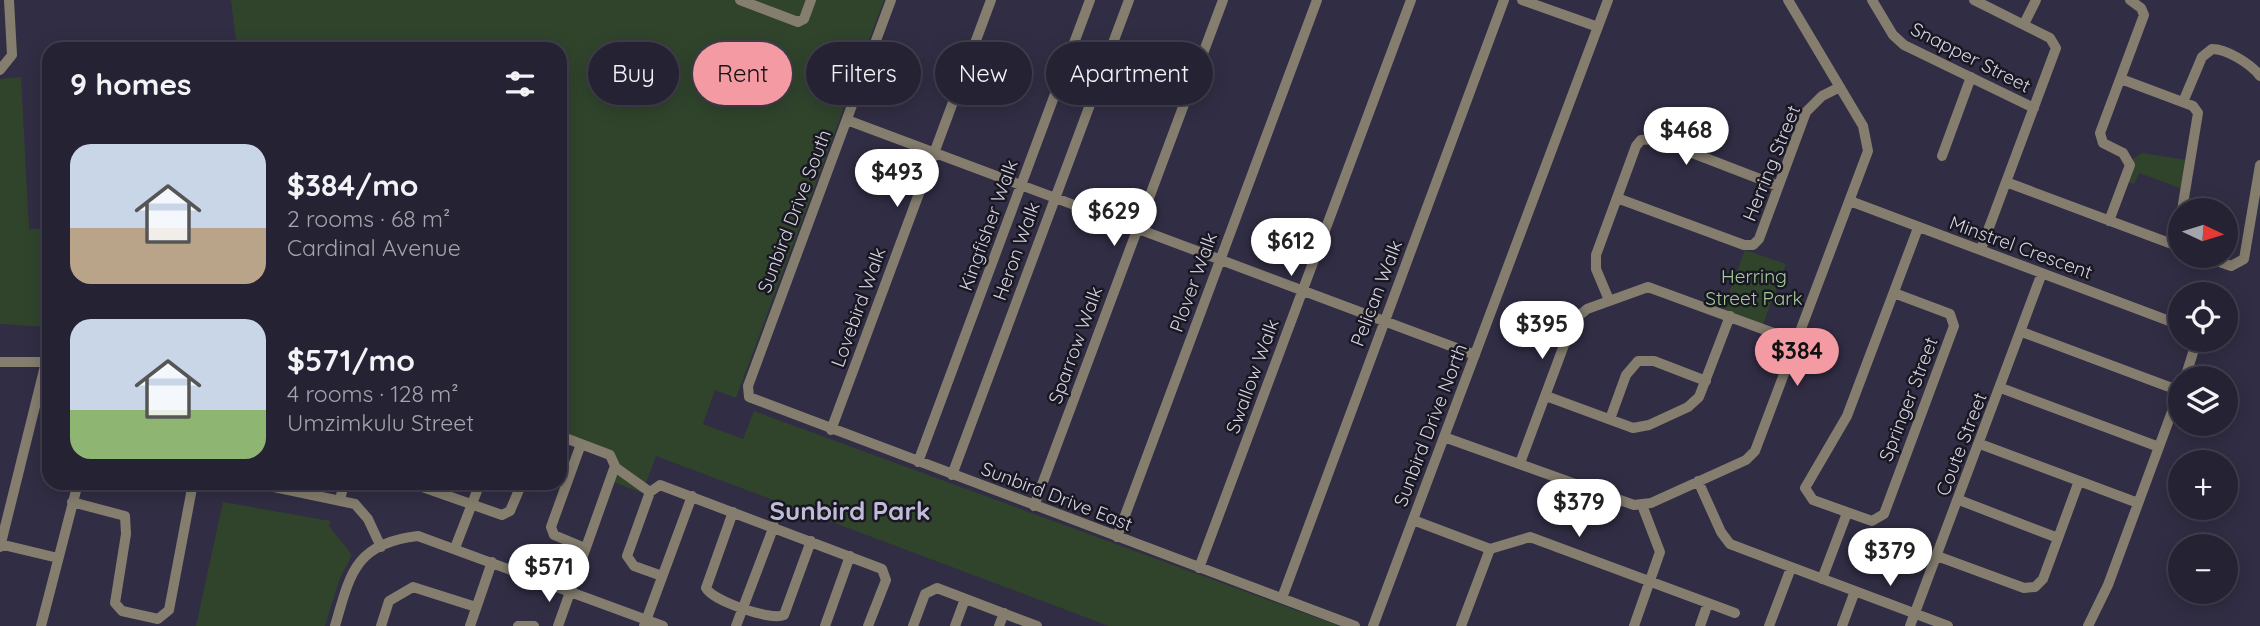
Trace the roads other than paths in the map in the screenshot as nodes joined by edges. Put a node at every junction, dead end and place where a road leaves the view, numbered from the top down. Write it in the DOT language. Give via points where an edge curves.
graph roads {
  1 [pos="9,0"];
  2 [pos="740,0"];
  3 [pos="811,0"];
  4 [pos="991,0"];
  5 [pos="1090,0"];
  6 [pos="1129,0"];
  7 [pos="1223,0"];
  8 [pos="1317,0"];
  9 [pos="1411,0"];
  10 [pos="1504,0"];
  11 [pos="1522,0"];
  12 [pos="1608,0"];
  13 [pos="1788,0"];
  14 [pos="1872,0"];
  15 [pos="1974,0"];
  16 [pos="2036,0"];
  17 [pos="2130,0"];
  18 [pos="888,1"];
  19 [pos="2024,24"];
  20 [pos="1598,27"];
  21 [pos="0,70"];
  22 [pos="2260,76"];
  23 [pos="1972,77"];
  24 [pos="2121,79"];
  25 [pos="1840,87"];
  26 [pos="2183,102"];
  27 [pos="2034,108"];
  28 [pos="847,120"];
  29 [pos="933,153"];
  30 [pos="1942,156"];
  31 [pos="2260,165"];
  32 [pos="2006,182"];
  33 [pos="1021,185"];
  34 [pos="1778,186"];
  35 [pos="1055,198"];
  36 [pos="1617,198"];
  37 [pos="2184,198"];
  38 [pos="1850,201"];
  39 [pos="2109,221"];
  40 [pos="1918,228"];
  41 [pos="1137,229"];
  42 [pos="2168,242"];
  43 [pos="1981,249"];
  44 [pos="1220,260"];
  45 [pos="2238,262"];
  46 [pos="2042,273"];
  47 [pos="1302,291"];
  48 [pos="1894,293"];
  49 [pos="1609,300"];
  50 [pos="1730,316"];
  51 [pos="2168,320"];
  52 [pos="1384,321"];
  53 [pos="2022,332"];
  54 [pos="1798,342"];
  55 [pos="1475,355"];
  56 [pos="0,362"];
  57 [pos="42,362"];
  58 [pos="42,381"];
  59 [pos="1706,381"];
  60 [pos="2168,387"];
  61 [pos="2001,388"];
  62 [pos="747,395"];
  63 [pos="1546,396"];
  64 [pos="1610,419"];
  65 [pos="2168,423"];
  66 [pos="831,430"];
  67 [pos="1444,437"];
  68 [pos="567,439"];
  69 [pos="581,444"];
  70 [pos="1980,444"];
  71 [pos="2159,447"];
  72 [pos="918,462"];
  73 [pos="1520,463"];
  74 [pos="615,467"];
  75 [pos="951,475"];
  76 [pos="1698,481"];
  77 [pos="2079,481"];
  78 [pos="567,483"];
  79 [pos="76,490"];
  80 [pos="192,490"];
  81 [pos="308,490"];
  82 [pos="342,490"];
  83 [pos="440,490"];
  84 [pos="477,490"];
  85 [pos="518,490"];
  86 [pos="564,490"];
  87 [pos="650,492"];
  88 [pos="692,496"];
  89 [pos="340,500"];
  90 [pos="1959,500"];
  91 [pos="72,502"];
  92 [pos="2138,503"];
  93 [pos="1642,505"];
  94 [pos="471,506"];
  95 [pos="1034,506"];
  96 [pos="733,512"];
  97 [pos="1847,513"];
  98 [pos="1413,520"];
  99 [pos="774,526"];
  100 [pos="1116,537"];
  101 [pos="2058,538"];
  102 [pos="811,541"];
  103 [pos="0,545"];
  104 [pos="381,547"];
  105 [pos="454,548"];
  106 [pos="584,548"];
  107 [pos="1490,549"];
  108 [pos="850,556"];
  109 [pos="1937,556"];
  110 [pos="58,558"];
  111 [pos="492,562"];
  112 [pos="1199,568"];
  113 [pos="1791,568"];
  114 [pos="662,576"];
  115 [pos="1822,579"];
  116 [pos="1651,582"];
  117 [pos="569,591"];
  118 [pos="1855,591"];
  119 [pos="1282,598"];
  120 [pos="965,599"];
  121 [pos="1709,603"];
  122 [pos="476,607"];
  123 [pos="743,608"];
  124 [pos="1004,613"];
  125 [pos="1735,613"];
  126 [pos="1915,614"];
  127 [pos="645,623"];
  128 [pos="41,626"];
  129 [pos="335,626"];
  130 [pos="381,626"];
  131 [pos="470,626"];
  132 [pos="518,626"];
  133 [pos="534,626"];
  134 [pos="558,626"];
  135 [pos="663,626"];
  136 [pos="736,626"];
  137 [pos="825,626"];
  138 [pos="868,626"];
  139 [pos="913,626"];
  140 [pos="955,626"];
  141 [pos="999,626"];
  142 [pos="1038,626"];
  143 [pos="1355,626"];
  144 [pos="1373,626"];
  145 [pos="1461,626"];
  146 [pos="1634,626"];
  147 [pos="1700,626"];
  148 [pos="1769,626"];
  149 [pos="1842,626"];
  150 [pos="1910,626"];
  151 [pos="1948,626"];
  152 [pos="2088,626"];
  1 -- 21 [label="street" via="12,55"];
  2 -- 3 [label="street" via="798,22 804,19"];
  4 -- 29 [label="street, Lovebird Walk"];
  5 -- 33 [label="street, Kingfisher Walk"];
  6 -- 35 [label="street, Heron Walk"];
  7 -- 41 [label="street, Sparrow Walk"];
  8 -- 44 [label="street, Plover Walk"];
  9 -- 47 [label="street, Swallow Walk"];
  10 -- 52 [label="street, Pelican Walk"];
  11 -- 20 [label="street"];
  12 -- 20 [label="street, Sunbird Drive North"];
  13 -- 25 [label="street"];
  14 -- 23 [label="street, Snapper Street" via="1900,43"];
  15 -- 19 [label="street"];
  16 -- 19 [label="street"];
  17 -- 24 [label="street" via="2144,15"];
  18 -- 28 [label="street, Sunbird Drive South"];
  19 -- 27 [label="street" via="2055,44"];
  20 -- 55 [label="street, Sunbird Drive North"];
  22 -- 26 [label="street" via="2251,66 2212,49 2202,57"];
  23 -- 27 [label="street, Snapper Street"];
  23 -- 30 [label="street"];
  24 -- 26 [label="street"];
  24 -- 39 [label="street" via="2100,133 2103,143 2123,153 2130,164"];
  25 -- 34 [label="street, Herring Street" via="1806,112"];
  25 -- 38 [label="street" via="1868,142 1866,161"];
  26 -- 37 [label="street" via="2196,109 2198,117"];
  27 -- 32 [label="street"];
  28 -- 29 [label="street"];
  28 -- 62 [label="street, Sunbird Drive South"];
  29 -- 33 [label="street"];
  29 -- 66 [label="street, Lovebird Walk"];
  31 -- 45 [label="street" via="2244,259"];
  32 -- 39 [label="street"];
  32 -- 43 [label="street"];
  33 -- 35 [label="street"];
  33 -- 72 [label="street, Kingfisher Walk"];
  34 -- 36 [label="street" via="1650,138 1636,146"];
  34 -- 36 [label="street, Herring Street" via="1759,239 1750,246"];
  35 -- 41 [label="street"];
  35 -- 75 [label="street, Heron Walk"];
  36 -- 49 [label="street" via="1595,262"];
  38 -- 40 [label="street, Minstrel Crescent"];
  38 -- 54 [label="street"];
  39 -- 42 [label="street"];
  40 -- 43 [label="street, Minstrel Crescent"];
  40 -- 48 [label="street"];
  41 -- 44 [label="street"];
  41 -- 95 [label="street, Sparrow Walk"];
  43 -- 46 [label="street, Minstrel Crescent"];
  44 -- 47 [label="street"];
  44 -- 100 [label="street, Plover Walk"];
  46 -- 51 [label="street, Minstrel Crescent"];
  46 -- 53 [label="street, Coute Street"];
  47 -- 52 [label="street"];
  47 -- 112 [label="street, Swallow Walk"];
  48 -- 97 [label="street" via="1843,424 1806,483 1809,497"];
  48 -- 97 [label="street, Springer Street" via="1950,314 1954,326 1884,514 1872,521"];
  49 -- 50 [label="street" via="1648,286"];
  49 -- 63 [label="street" via="1573,321"];
  50 -- 54 [label="street"];
  50 -- 59 [label="street"];
  52 -- 55 [label="street"];
  52 -- 119 [label="street, Pelican Walk"];
  53 -- 60 [label="street"];
  53 -- 61 [label="street, Coute Street"];
  54 -- 76 [label="street" via="1755,451 1746,460"];
  55 -- 67 [label="street, Sunbird Drive North"];
  56 -- 57 [label="street"];
  58 -- 103 [label="street"];
  59 -- 64 [label="street" via="1692,404 1649,425 1633,428"];
  59 -- 64 [label="street" via="1654,361 1638,361 1626,375"];
  61 -- 70 [label="street, Coute Street"];
  61 -- 71 [label="street"];
  62 -- 66 [label="street, Sunbird Drive East"];
  63 -- 64 [label="street"];
  63 -- 73 [label="street"];
  65 -- 71 [label="street"];
  66 -- 72 [label="street, Sunbird Drive East"];
  67 -- 73 [label="street"];
  67 -- 98 [label="street, Sunbird Drive North"];
  68 -- 69 [label="street"];
  69 -- 74 [label="street" via="610,455"];
  69 -- 78 [label="street"];
  70 -- 77 [label="street"];
  70 -- 90 [label="street, Coute Street"];
  71 -- 92 [label="street"];
  72 -- 75 [label="street, Sunbird Drive East"];
  73 -- 93 [label="street"];
  74 -- 87 [label="street"];
  74 -- 106 [label="street"];
  75 -- 95 [label="street, Sunbird Drive East"];
  76 -- 93 [label="street"];
  76 -- 113 [label="street" via="1730,544"];
  77 -- 92 [label="street"];
  77 -- 101 [label="street"];
  79 -- 91 [label="street"];
  80 -- 91 [label="street" via="169,610 158,619 122,611 114,603 125,516"];
  81 -- 89 [label="street"];
  82 -- 89 [label="street"];
  83 -- 94 [label="street"];
  84 -- 94 [label="street"];
  85 -- 94 [label="street" via="506,515"];
  86 -- 106 [label="street" via="551,527 554,535"];
  87 -- 88 [label="street" via="660,485"];
  87 -- 114 [label="street" via="627,556 634,566"];
  88 -- 96 [label="street"];
  88 -- 114 [label="street"];
  89 -- 104 [label="street" via="363,510"];
  90 -- 101 [label="street"];
  90 -- 109 [label="street, Coute Street"];
  91 -- 110 [label="street"];
  92 -- 152 [label="street"];
  93 -- 116 [label="street" via="1660,552"];
  94 -- 105 [label="street"];
  95 -- 100 [label="street, Sunbird Drive East"];
  96 -- 99 [label="street"];
  96 -- 123 [label="street" via="706,588 713,596"];
  97 -- 115 [label="street"];
  98 -- 107 [label="street"];
  98 -- 144 [label="street, Sunbird Drive North"];
  99 -- 102 [label="street"];
  99 -- 123 [label="street"];
  100 -- 112 [label="street, Sunbird Drive East"];
  101 -- 109 [label="street" via="2043,579 2030,588"];
  102 -- 108 [label="street"];
  102 -- 123 [label="street" via="784,615 771,617"];
  103 -- 110 [label="street"];
  104 -- 105 [label="street" via="418,536"];
  104 -- 129 [label="street" via="351,573"];
  105 -- 111 [label="street"];
  106 -- 117 [label="street"];
  107 -- 116 [label="street" via="1530,537"];
  107 -- 145 [label="street"];
  108 -- 137 [label="street"];
  108 -- 138 [label="street" via="886,573"];
  109 -- 126 [label="street, Coute Street"];
  110 -- 128 [label="street"];
  111 -- 117 [label="street"];
  111 -- 122 [label="street"];
  112 -- 119 [label="street, Sunbird Drive East"];
  113 -- 115 [label="street"];
  113 -- 148 [label="street"];
  114 -- 127 [label="street"];
  115 -- 118 [label="street"];
  116 -- 121 [label="street"];
  116 -- 146 [label="street"];
  117 -- 127 [label="street"];
  117 -- 134 [label="street"];
  118 -- 126 [label="street"];
  118 -- 149 [label="street"];
  119 -- 143 [label="street, Sunbird Drive East"];
  120 -- 124 [label="street"];
  120 -- 139 [label="street" via="937,588 927,591"];
  120 -- 140 [label="street"];
  121 -- 125 [label="street"];
  121 -- 147 [label="street"];
  122 -- 130 [label="street" via="413,587 389,601"];
  122 -- 131 [label="street"];
  123 -- 136 [label="street"];
  124 -- 141 [label="street"];
  124 -- 142 [label="street"];
  126 -- 150 [label="street, Coute Street"];
  126 -- 151 [label="street"];
  127 -- 135 [label="street"];
  132 -- 133 [label="street"];
}
